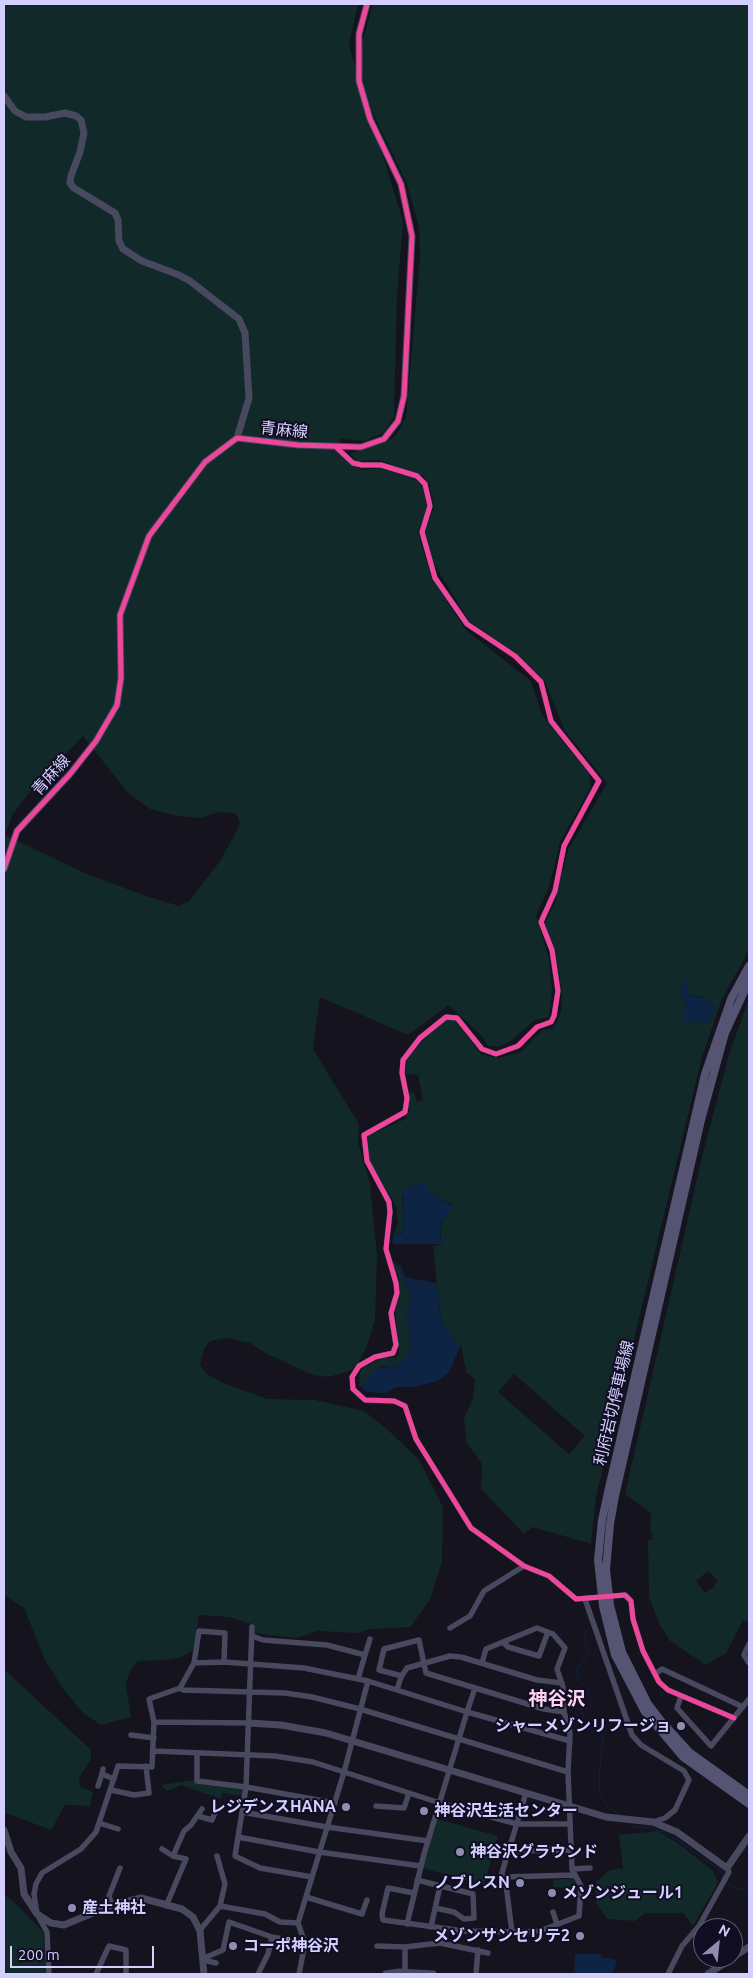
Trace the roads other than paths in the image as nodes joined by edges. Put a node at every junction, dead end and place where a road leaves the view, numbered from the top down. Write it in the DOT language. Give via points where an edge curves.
graph roads {
  1 [pos="367,4"];
  2 [pos="4,96"];
  3 [pos="237,438"];
  4 [pos="337,448"];
  5 [pos="4,869"];
  6 [pos="749,966"];
  7 [pos="749,981"];
  8 [pos="524,1566"];
  9 [pos="605,1597"];
  10 [pos="585,1599"];
  11 [pos="252,1627"];
  12 [pos="450,1628"];
  13 [pos="548,1632"];
  14 [pos="252,1636"];
  15 [pos="370,1639"];
  16 [pos="503,1642"];
  17 [pos="749,1644"];
  18 [pos="365,1656"];
  19 [pos="224,1662"];
  20 [pos="424,1662"];
  21 [pos="194,1663"];
  22 [pos="250,1663"];
  23 [pos="482,1663"];
  24 [pos="749,1663"];
  25 [pos="654,1674"];
  26 [pos="402,1676"];
  27 [pos="358,1679"];
  28 [pos="368,1681"];
  29 [pos="562,1683"];
  30 [pos="180,1688"];
  31 [pos="475,1688"];
  32 [pos="397,1690"];
  33 [pos="250,1692"];
  34 [pos="681,1696"];
  35 [pos="749,1699"];
  36 [pos="743,1707"];
  37 [pos="360,1709"];
  38 [pos="467,1712"];
  39 [pos="564,1712"];
  40 [pos="734,1718"];
  41 [pos="154,1722"];
  42 [pos="248,1723"];
  43 [pos="130,1735"];
  44 [pos="154,1738"];
  45 [pos="459,1739"];
  46 [pos="354,1740"];
  47 [pos="570,1741"];
  48 [pos="154,1751"];
  49 [pos="197,1753"];
  50 [pos="248,1754"];
  51 [pos="146,1766"];
  52 [pos="450,1770"];
  53 [pos="344,1772"];
  54 [pos="568,1772"];
  55 [pos="114,1779"];
  56 [pos="98,1786"];
  57 [pos="246,1787"];
  58 [pos="111,1790"];
  59 [pos="409,1793"];
  60 [pos="526,1793"];
  61 [pos="749,1795"];
  62 [pos="335,1803"];
  63 [pos="440,1803"];
  64 [pos="749,1804"];
  65 [pos="376,1806"];
  66 [pos="569,1806"];
  67 [pos="202,1808"];
  68 [pos="216,1810"];
  69 [pos="242,1812"];
  70 [pos="198,1816"];
  71 [pos="653,1822"];
  72 [pos="100,1823"];
  73 [pos="517,1824"];
  74 [pos="570,1824"];
  75 [pos="327,1827"];
  76 [pos="118,1829"];
  77 [pos="4,1830"];
  78 [pos="749,1836"];
  79 [pos="238,1837"];
  80 [pos="428,1841"];
  81 [pos="162,1849"];
  82 [pos="509,1850"];
  83 [pos="571,1850"];
  84 [pos="320,1852"];
  85 [pos="173,1856"];
  86 [pos="217,1856"];
  87 [pos="421,1866"];
  88 [pos="120,1868"];
  89 [pos="590,1868"];
  90 [pos="727,1868"];
  91 [pos="573,1872"];
  92 [pos="312,1877"];
  93 [pos="505,1877"];
  94 [pos="417,1880"];
  95 [pos="440,1886"];
  96 [pos="414,1893"];
  97 [pos="306,1897"];
  98 [pos="367,1900"];
  99 [pos="112,1905"];
  100 [pos="166,1906"];
  101 [pos="220,1906"];
  102 [pos="435,1908"];
  103 [pos="552,1912"];
  104 [pos="37,1914"];
  105 [pos="298,1923"];
  106 [pos="407,1924"];
  107 [pos="557,1924"];
  108 [pos="431,1927"];
  109 [pos="200,1930"];
  110 [pos="512,1932"];
  111 [pos="272,1937"];
  112 [pos="305,1943"];
  113 [pos="377,1946"];
  114 [pos="405,1947"];
  115 [pos="478,1950"];
  116 [pos="488,1953"];
  117 [pos="204,1959"];
  118 [pos="216,1963"];
  119 [pos="405,1972"];
  120 [pos="49,1974"];
  121 [pos="96,1974"];
  122 [pos="126,1974"];
  123 [pos="204,1974"];
  124 [pos="258,1974"];
  125 [pos="299,1974"];
  126 [pos="386,1974"];
  127 [pos="433,1974"];
  128 [pos="476,1974"];
  129 [pos="668,1974"];
  1 -- 4 [label="street, 青麻線" via="359,34 359,81 370,119 401,184 412,236 407,357 402,410 391,431 384,438 361,447"];
  2 -- 3 [label="street" via="15,111 26,117 65,113 81,120 84,133 70,182 74,188 115,213 123,249 142,261 179,274 239,319 246,333 249,398"];
  3 -- 4 [label="street, 青麻線"];
  3 -- 5 [label="street, 青麻線" via="205,462 149,536 120,615 121,678 117,705 96,741 70,774 17,831"];
  4 -- 8 [label="street" via="353,463 381,465 417,476 425,484 430,506 422,532 435,578 467,624 515,656 540,682 552,721 600,781 564,846 555,891 541,922 552,950 558,991 551,1022 536,1027 518,1046 496,1054 482,1049 457,1018 446,1017 420,1038 402,1060 407,1098 405,1112 363,1137 367,1161 389,1202 386,1249 396,1282 391,1313 396,1344 393,1353 375,1357 359,1366 352,1377 353,1389 365,1400 394,1401 405,1406 416,1439 472,1528"];
  6 -- 9 [label="main road, 利府岩切停車場線" via="731,999 705,1074 654,1290 602,1520 598,1560"];
  7 -- 9 [label="main road, 利府岩切停車場線" via="725,1033 712,1076 624,1454 609,1533"];
  8 -- 10 [label="street" via="549,1576 576,1598"];
  8 -- 12 [label="street" via="484,1591 470,1616"];
  9 -- 10 [label="street"];
  9 -- 25 [label="street" via="625,1596 631,1601 643,1651"];
  9 -- 61 [label="main road, 利府岩切停車場線" via="622,1652 648,1704 689,1752"];
  9 -- 64 [label="main road, 利府岩切停車場線" via="615,1655 650,1719 683,1757"];
  10 -- 71 [label="street" via="632,1735 641,1745 684,1771 689,1780 675,1810"];
  11 -- 14 [label="street"];
  13 -- 16 [label="street" via="537,1628"];
  13 -- 16 [label="street" via="539,1656 508,1647"];
  13 -- 29 [label="street" via="565,1648 557,1669"];
  14 -- 18 [label="street" via="263,1640 327,1645"];
  14 -- 22 [label="street"];
  15 -- 18 [label="street"];
  16 -- 23 [label="street" via="486,1649"];
  17 -- 24 [label="street" via="744,1655"];
  18 -- 27 [label="street"];
  19 -- 21 [label="street"];
  19 -- 21 [label="street" via="225,1633 199,1631"];
  19 -- 22 [label="street"];
  20 -- 23 [label="street" via="450,1656"];
  20 -- 26 [label="street" via="407,1668"];
  20 -- 26 [label="street" via="419,1640 384,1649 379,1670"];
  20 -- 31 [label="street" via="426,1674"];
  21 -- 30 [label="street"];
  22 -- 27 [label="street" via="304,1668"];
  22 -- 33 [label="street"];
  23 -- 29 [label="street" via="537,1680"];
  25 -- 34 [label="street" via="663,1687"];
  25 -- 36 [label="street" via="662,1669"];
  26 -- 32 [label="street"];
  27 -- 28 [label="street"];
  28 -- 32 [label="street"];
  28 -- 37 [label="street"];
  29 -- 39 [label="street"];
  30 -- 33 [label="street"];
  30 -- 41 [label="street" via="149,1698"];
  31 -- 38 [label="street"];
  31 -- 39 [label="street"];
  32 -- 38 [label="street"];
  33 -- 37 [label="street" via="312,1696"];
  33 -- 42 [label="street"];
  34 -- 40 [label="street"];
  34 -- 40 [label="street" via="676,1708 711,1746"];
  35 -- 36 [label="street"];
  36 -- 40 [label="street"];
  37 -- 45 [label="street"];
  37 -- 46 [label="street"];
  38 -- 45 [label="street"];
  38 -- 47 [label="street"];
  39 -- 47 [label="street"];
  41 -- 42 [label="street"];
  41 -- 44 [label="street"];
  42 -- 46 [label="street" via="296,1727"];
  42 -- 50 [label="street"];
  43 -- 44 [label="street"];
  44 -- 48 [label="street"];
  45 -- 52 [label="street"];
  45 -- 54 [label="street"];
  46 -- 52 [label="street"];
  46 -- 53 [label="street"];
  47 -- 54 [label="street"];
  48 -- 49 [label="street"];
  48 -- 51 [label="street" via="152,1767"];
  49 -- 50 [label="street"];
  49 -- 57 [label="street" via="197,1781"];
  50 -- 53 [label="street" via="300,1760"];
  50 -- 57 [label="street"];
  51 -- 55 [label="street" via="118,1766"];
  51 -- 58 [label="street" via="148,1793 134,1795"];
  52 -- 60 [label="street"];
  52 -- 63 [label="street"];
  53 -- 59 [label="street"];
  53 -- 62 [label="street"];
  54 -- 66 [label="street"];
  55 -- 56 [label="street" via="103,1772"];
  55 -- 58 [label="street"];
  57 -- 62 [label="street"];
  57 -- 69 [label="street"];
  58 -- 72 [label="street"];
  59 -- 63 [label="street"];
  59 -- 65 [label="street" via="404,1808"];
  60 -- 66 [label="street"];
  60 -- 73 [label="street"];
  62 -- 75 [label="street"];
  63 -- 73 [label="street"];
  63 -- 80 [label="street"];
  66 -- 71 [label="street" via="616,1819"];
  66 -- 74 [label="street"];
  67 -- 70 [label="street"];
  68 -- 70 [label="street" via="212,1820"];
  69 -- 75 [label="street"];
  69 -- 79 [label="street"];
  70 -- 85 [label="street" via="184,1831"];
  71 -- 90 [label="street" via="676,1832"];
  72 -- 76 [label="street"];
  72 -- 104 [label="street" via="81,1849 42,1873 34,1894"];
  73 -- 74 [label="street"];
  73 -- 82 [label="street"];
  74 -- 83 [label="street"];
  75 -- 80 [label="street"];
  75 -- 84 [label="street"];
  77 -- 104 [label="street" via="11,1852 21,1868 24,1894"];
  78 -- 90 [label="street"];
  79 -- 84 [label="street"];
  79 -- 92 [label="street" via="235,1856 243,1862"];
  80 -- 87 [label="street"];
  81 -- 85 [label="street"];
  82 -- 83 [label="street"];
  82 -- 93 [label="street" via="501,1876"];
  83 -- 91 [label="street"];
  84 -- 87 [label="street"];
  84 -- 92 [label="street"];
  85 -- 100 [label="street" via="186,1859"];
  86 -- 101 [label="street" via="226,1884"];
  87 -- 94 [label="street"];
  88 -- 99 [label="street" via="109,1896"];
  89 -- 91 [label="street"];
  90 -- 129 [label="street" via="729,1872 699,1926 682,1946"];
  91 -- 93 [label="street"];
  91 -- 107 [label="street" via="581,1886 579,1916"];
  92 -- 97 [label="street"];
  93 -- 110 [label="street"];
  94 -- 95 [label="street"];
  94 -- 96 [label="street"];
  95 -- 102 [label="street"];
  95 -- 102 [label="street" via="473,1893 475,1917 464,1919 454,1912"];
  96 -- 106 [label="street"];
  96 -- 106 [label="street" via="388,1888 382,1914 384,1920"];
  97 -- 98 [label="street" via="362,1914"];
  97 -- 105 [label="street"];
  99 -- 100 [label="street" via="141,1898"];
  99 -- 104 [label="street" via="64,1925 51,1923"];
  100 -- 109 [label="street" via="182,1909 193,1917"];
  101 -- 105 [label="street" via="265,1914 280,1922"];
  101 -- 109 [label="street"];
  102 -- 108 [label="street"];
  103 -- 107 [label="street"];
  104 -- 120 [label="street" via="47,1932"];
  105 -- 112 [label="street"];
  106 -- 108 [label="street"];
  107 -- 110 [label="street" via="538,1932"];
  108 -- 110 [label="street"];
  109 -- 117 [label="street"];
  111 -- 112 [label="street"];
  111 -- 117 [label="street" via="229,1922 224,1950"];
  111 -- 124 [label="street"];
  112 -- 125 [label="street"];
  113 -- 114 [label="street"];
  114 -- 115 [label="street" via="440,1943"];
  114 -- 119 [label="street"];
  115 -- 116 [label="street"];
  115 -- 128 [label="street"];
  117 -- 118 [label="street"];
  117 -- 123 [label="street"];
  119 -- 126 [label="street"];
  119 -- 127 [label="street"];
  121 -- 122 [label="street" via="109,1946 126,1949"];
}
